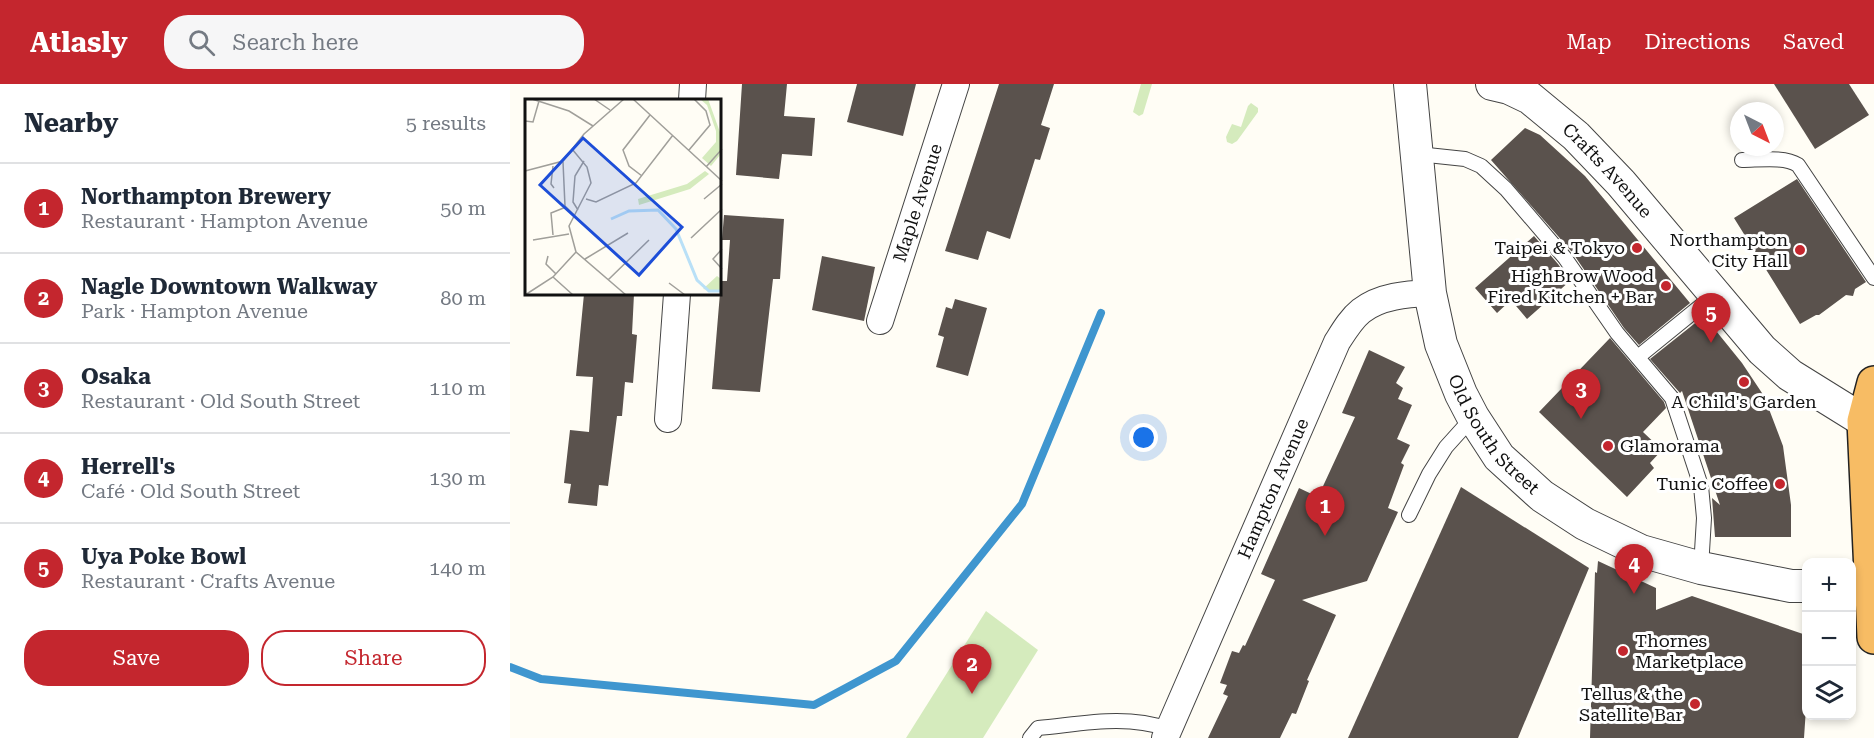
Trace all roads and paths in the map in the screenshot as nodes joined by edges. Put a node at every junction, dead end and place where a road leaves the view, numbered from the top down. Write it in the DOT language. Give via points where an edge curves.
graph roads {
  1 [pos="693,84"];
  2 [pos="956,84"];
  3 [pos="1492,84"];
  4 [pos="1411,85"];
  5 [pos="1536,91"];
  6 [pos="692,99"];
  7 [pos="1418,154"];
  8 [pos="1742,160"];
  9 [pos="1874,278"];
  10 [pos="1430,293"];
  11 [pos="677,296"];
  12 [pos="1702,305"];
  13 [pos="880,321"];
  14 [pos="1638,357"];
  15 [pos="1874,383"];
  16 [pos="1473,417"];
  17 [pos="668,418"];
  18 [pos="1864,421"];
  19 [pos="1409,515"];
  20 [pos="1701,568"];
  21 [pos="1861,581"];
  22 [pos="1802,586"];
  23 [pos="1874,637"];
  24 [pos="1166,734"];
  25 [pos="1029,738"];
  1 -- 6 [label="street"];
  2 -- 13 [label="street, Maple Avenue"];
  3 -- 5 [label="street, Crafts Avenue"];
  4 -- 7 [label="street, Old South Street"];
  5 -- 18 [label="street, Crafts Avenue" via="1621,183 1762,350 1790,375"];
  7 -- 10 [label="street, Old South Street"];
  7 -- 14 [label="lane" via="1465,159 1481,166 1506,189 1565,258"];
  8 -- 9 [label="lane" via="1798,165"];
  10 -- 16 [label="street, Old South Street" via="1441,344"];
  10 -- 24 [label="street, Hampton Avenue" via="1408,294 1369,306 1352,320 1337,342"];
  11 -- 17 [label="street"];
  12 -- 14 [label="lane"];
  14 -- 20 [label="lane" via="1672,398 1701,486"];
  15 -- 18 [label="highway"];
  16 -- 19 [label="lane" via="1434,465"];
  16 -- 20 [label="street, Old South Street" via="1499,457 1542,496 1586,524 1641,551"];
  18 -- 21 [label="highway"];
  20 -- 22 [label="street, Old South Street"];
  21 -- 23 [label="highway"];
  24 -- 25 [label="lane" via="1150,723 1125,720 1038,728"];
}
